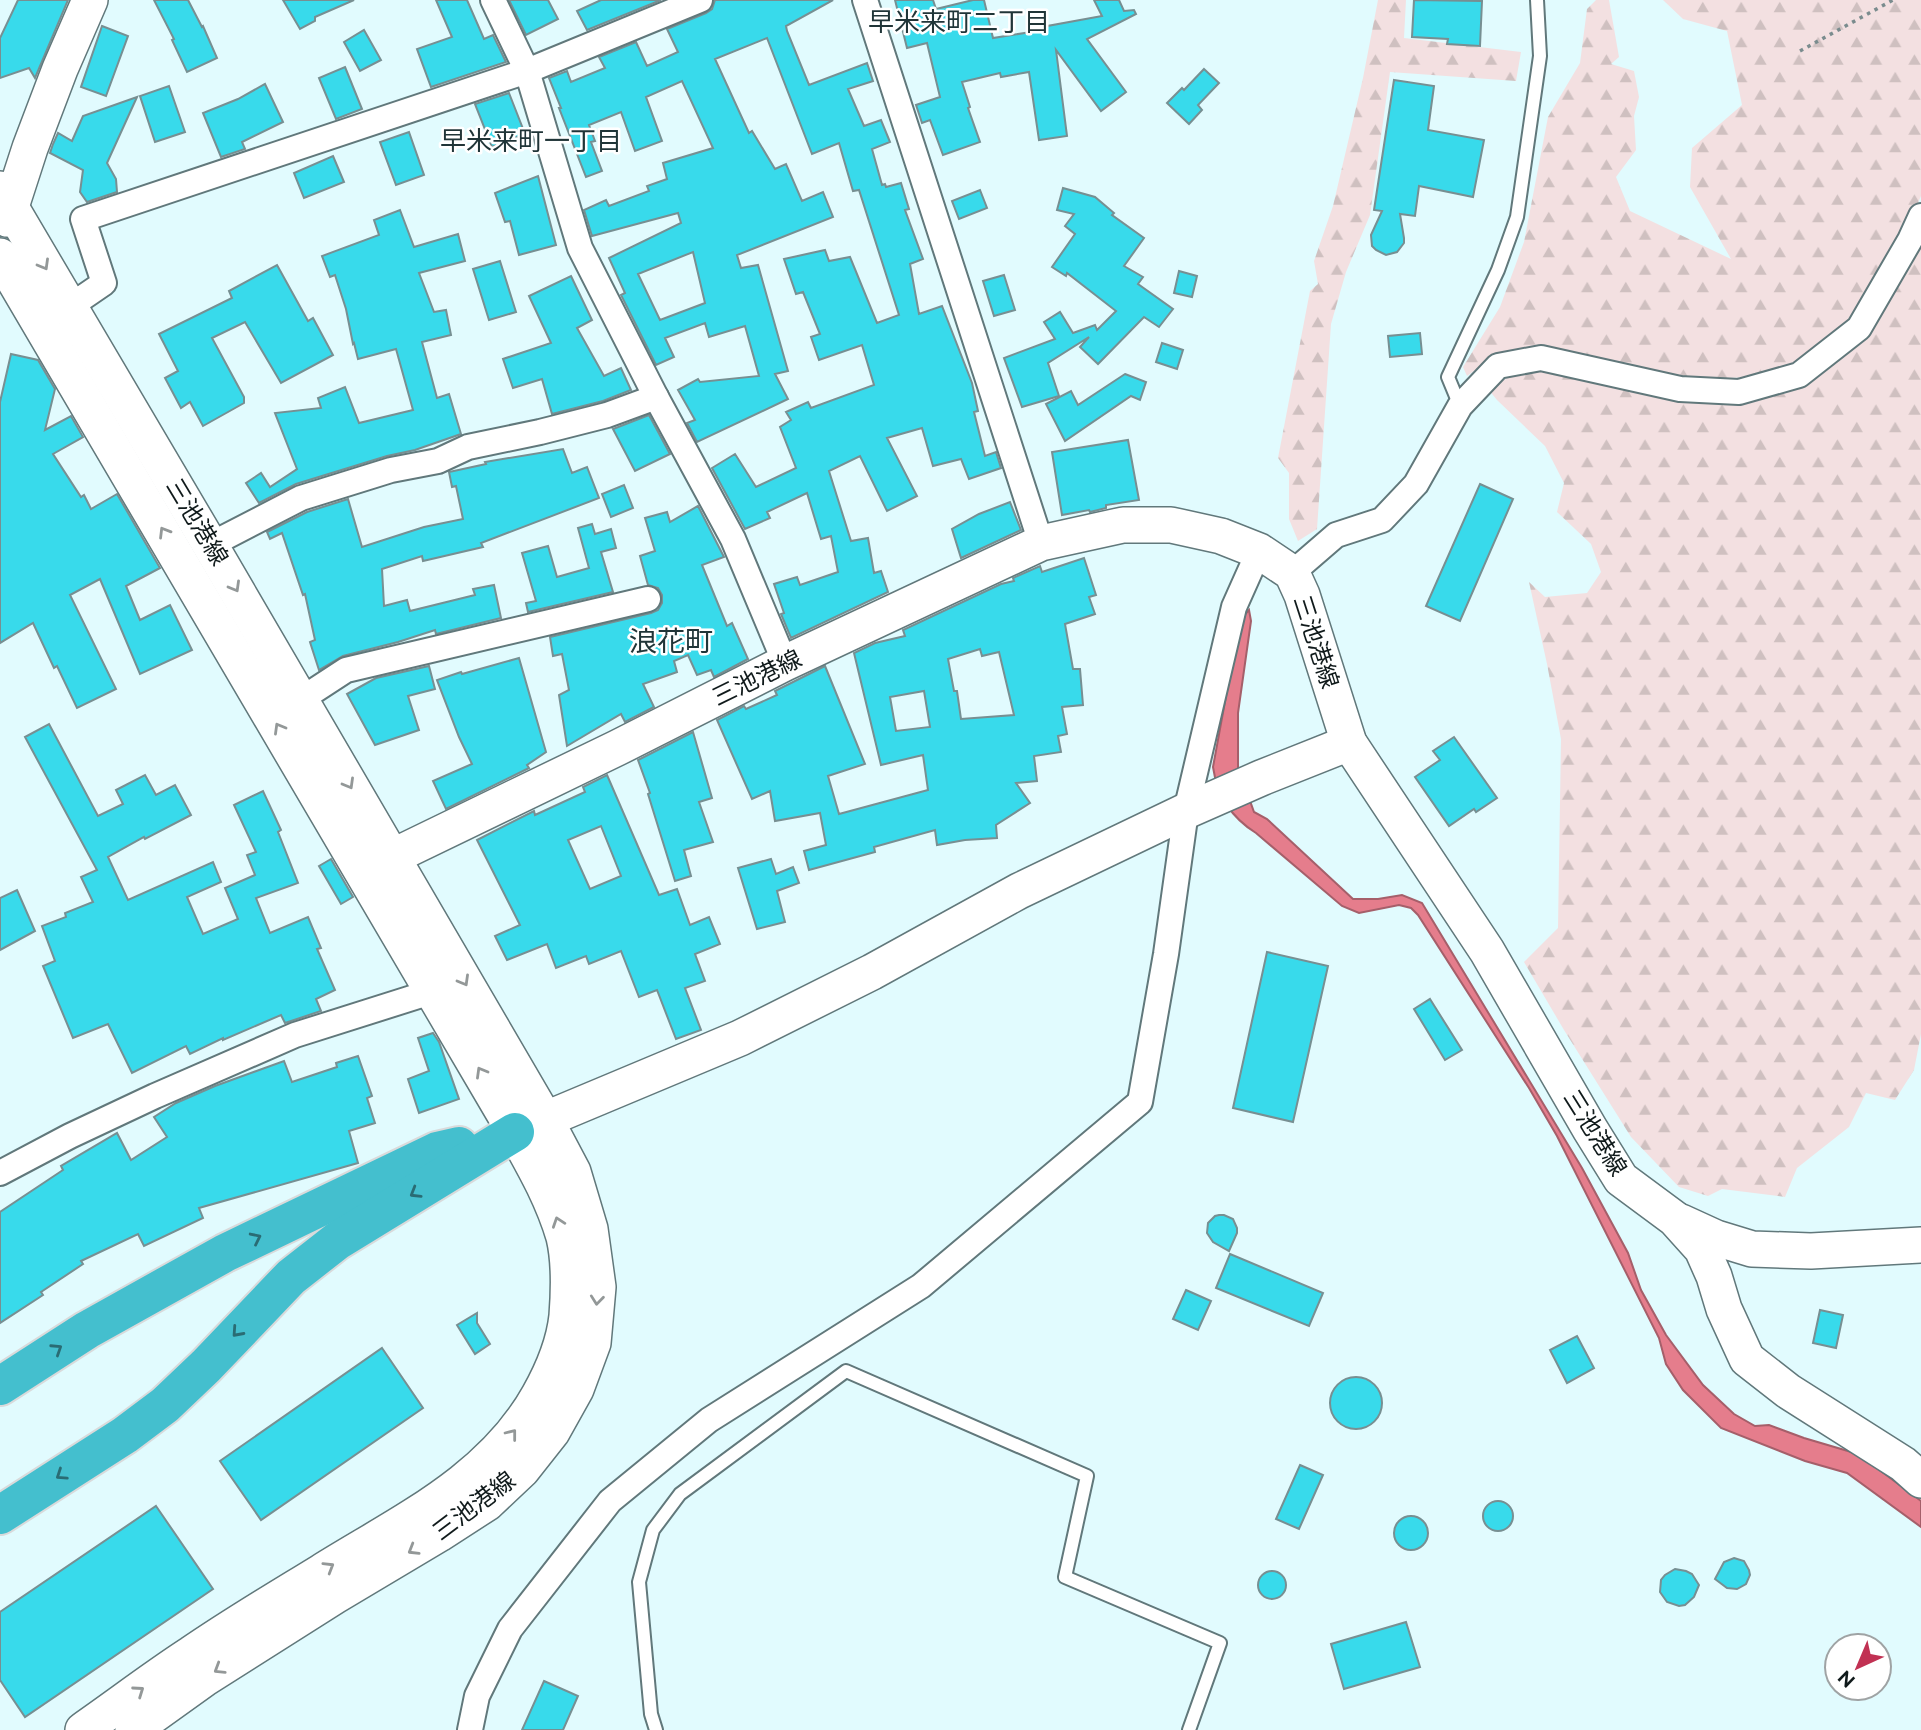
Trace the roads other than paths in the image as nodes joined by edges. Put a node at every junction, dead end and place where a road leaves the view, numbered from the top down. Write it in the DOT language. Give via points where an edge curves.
graph roads {
  1 [pos="90,0"];
  2 [pos="493,0"];
  3 [pos="700,0"];
  4 [pos="865,0"];
  5 [pos="1538,0"];
  6 [pos="527,71"];
  7 [pos="5,197"];
  8 [pos="1921,216"];
  9 [pos="0,250"];
  10 [pos="0,256"];
  11 [pos="69,307"];
  12 [pos="656,397"];
  13 [pos="1460,405"];
  14 [pos="1041,543"];
  15 [pos="210,545"];
  16 [pos="1259,551"];
  17 [pos="1292,573"];
  18 [pos="648,599"];
  19 [pos="785,663"];
  20 [pos="300,700"];
  21 [pos="1349,743"];
  22 [pos="1186,811"];
  23 [pos="377,864"];
  24 [pos="434,991"];
  25 [pos="530,1125"];
  26 [pos="0,1174"];
  27 [pos="1675,1219"];
  28 [pos="1921,1244"];
  29 [pos="0,1386"];
  30 [pos="1921,1480"];
  31 [pos="0,1515"];
  32 [pos="83,1730"];
  33 [pos="133,1730"];
  34 [pos="470,1730"];
  35 [pos="656,1730"];
  36 [pos="1189,1730"];
  1 -- 7 [label="main road" via="30,148"];
  2 -- 6 [label="street"];
  3 -- 6 [label="street"];
  4 -- 14 [label="street"];
  5 -- 13 [label="lane" via="1540,56 1517,217 1498,270 1448,377"];
  6 -- 11 [label="street" via="83,219 104,283"];
  6 -- 12 [label="street" via="580,248"];
  7 -- 9 [label="main road"];
  7 -- 11 [label="main road, 三池港線, one-way"];
  8 -- 13 [label="street" via="1859,328 1799,376 1739,392 1680,389 1541,358 1498,366"];
  23 -- 10 [label="main road, 三池港線, one-way"];
  11 -- 15 [label="main road, 三池港線"];
  12 -- 15 [label="street" via="607,415 468,447 438,461 391,470 301,498"];
  12 -- 19 [label="street" via="733,539"];
  13 -- 17 [label="street" via="1416,484 1382,520 1336,534"];
  14 -- 16 [label="main road, 三池港線" via="1123,524 1171,525 1221,536"];
  14 -- 19 [label="main road, 三池港線"];
  15 -- 20 [label="main road, 三池港線, one-way"];
  16 -- 17 [label="main road, 三池港線"];
  16 -- 22 [label="street" via="1234,607"];
  17 -- 21 [label="main road, 三池港線"];
  18 -- 20 [label="street" via="346,670"];
  19 -- 23 [label="main road, 三池港線"];
  20 -- 23 [label="main road, 三池港線, one-way"];
  21 -- 22 [label="main road"];
  21 -- 27 [label="main road, 三池港線" via="1487,951 1621,1179"];
  22 -- 25 [label="main road" via="1019,891 740,1038"];
  22 -- 34 [label="street" via="1140,1102 921,1286 709,1420 610,1501 510,1629 477,1696"];
  23 -- 24 [label="main road, 三池港線"];
  23 -- 25 [label="main road, 三池港線, one-way"];
  25 -- 24 [label="main road, 三池港線, one-way"];
  24 -- 26 [label="street" via="295,1035 70,1136"];
  29 -- 25 [label="highway, one-way" via="87,1330 225,1253 437,1151"];
  25 -- 31 [label="highway, one-way" via="337,1241 291,1277 164,1405"];
  32 -- 25 [label="main road, 三池港線, one-way" via="192,1653 455,1488 502,1448 528,1414 552,1372 565,1331 570,1287 564,1238"];
  25 -- 33 [label="main road, 三池港線, one-way" via="573,1172 590,1229 598,1287 593,1343 576,1389 552,1432 522,1470 487,1503 204,1679"];
  27 -- 28 [label="main road" via="1752,1249 1811,1251"];
  27 -- 30 [label="main road, 三池港線" via="1702,1249 1747,1359"];
  35 -- 36 [label="lane" via="650,1714 639,1582 653,1530 680,1494 846,1371 1087,1476 1065,1577 1220,1643"];
}
